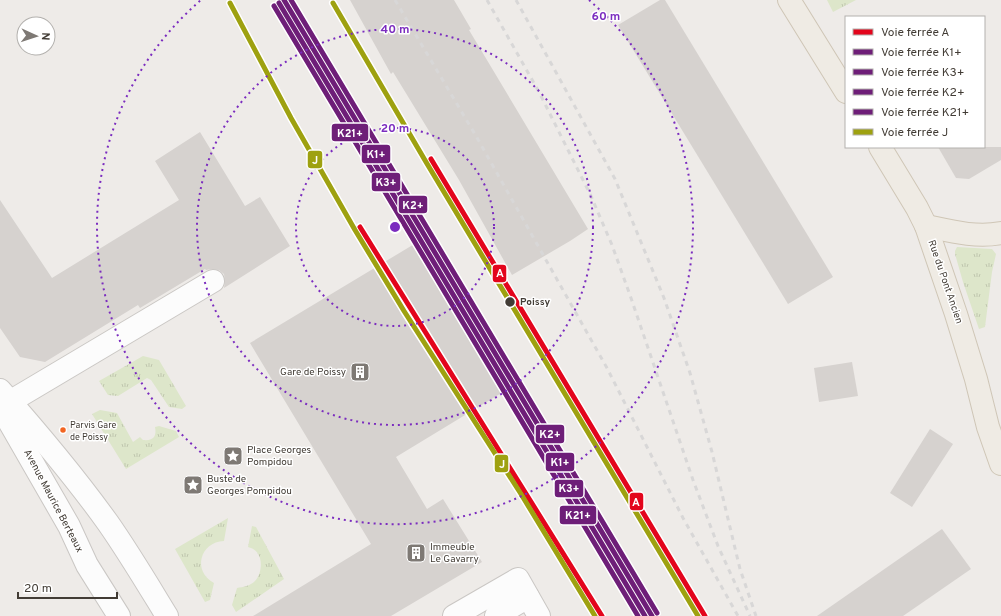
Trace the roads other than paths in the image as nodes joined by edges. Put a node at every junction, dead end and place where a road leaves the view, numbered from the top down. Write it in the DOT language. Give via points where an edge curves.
graph roads {
  1 [pos="789,0"];
  2 [pos="845,90"];
  3 [pos="881,148"];
  4 [pos="926,226"];
  5 [pos="1001,233"];
  6 [pos="213,281"];
  7 [pos="3,401"];
  8 [pos="988,427"];
  9 [pos="1001,448"];
  10 [pos="1001,464"];
  11 [pos="528,597"];
  12 [pos="480,610"];
  13 [pos="119,616"];
  14 [pos="167,616"];
  15 [pos="454,616"];
  16 [pos="496,616"];
  17 [pos="539,616"];
  1 -- 2 [label="main road"];
  3 -- 4 [label="main road, Rue du Pont Ancien"];
  4 -- 5 [label="main road" via="956,232"];
  4 -- 8 [label="main road, Rue du Pont Ancien" via="956,314"];
  6 -- 7 [label="street"];
  7 -- 13 [label="street, Avenue Maurice Berteaux" via="87,565"];
  7 -- 14 [label="street" via="50,448 108,523"];
  8 -- 9 [label="main road, Rue du Pont Ancien"];
  8 -- 10 [label="main road, Rue du Pont Ancien"];
  11 -- 12 [label="street" via="518,579"];
  11 -- 16 [label="street"];
  11 -- 17 [label="street"];
  12 -- 15 [label="street"];
}
